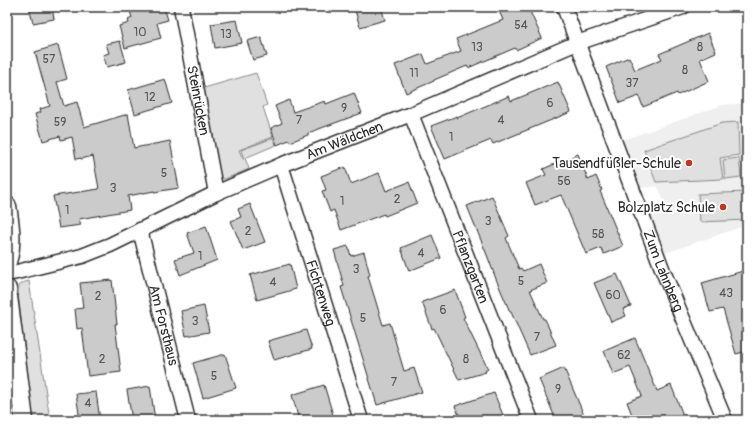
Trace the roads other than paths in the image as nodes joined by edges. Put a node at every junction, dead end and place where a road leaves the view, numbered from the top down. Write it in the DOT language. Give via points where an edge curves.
graph roads {
  1 [pos="181,7"];
  2 [pos="564,7"];
  3 [pos="683,7"];
  4 [pos="577,43"];
  5 [pos="411,114"];
  6 [pos="281,165"];
  7 [pos="216,193"];
  8 [pos="7,206"];
  9 [pos="140,230"];
  10 [pos="7,262"];
  11 [pos="7,274"];
  12 [pos="7,289"];
  13 [pos="24,420"];
  14 [pos="188,420"];
  15 [pos="361,420"];
  16 [pos="531,420"];
  17 [pos="725,420"];
  1 -- 7 [label="street, Steinrücken"];
  2 -- 4 [label="street, Zum Lahnberg"];
  3 -- 4 [label="street, Am Wäldchen"];
  4 -- 5 [label="street, Am Wäldchen"];
  4 -- 17 [label="street, Zum Lahnberg" via="663,271"];
  5 -- 6 [label="street, Am Wäldchen"];
  5 -- 16 [label="street, Pflanzgarten"];
  6 -- 7 [label="street, Am Wäldchen"];
  6 -- 15 [label="street, Fichtenweg"];
  7 -- 9 [label="street, Am Wäldchen"];
  8 -- 10 [label="street" via="10,246"];
  9 -- 11 [label="street, Am Wäldchen" via="82,256"];
  9 -- 14 [label="street, Am Forsthaus"];
  12 -- 13 [label="street"];
}
